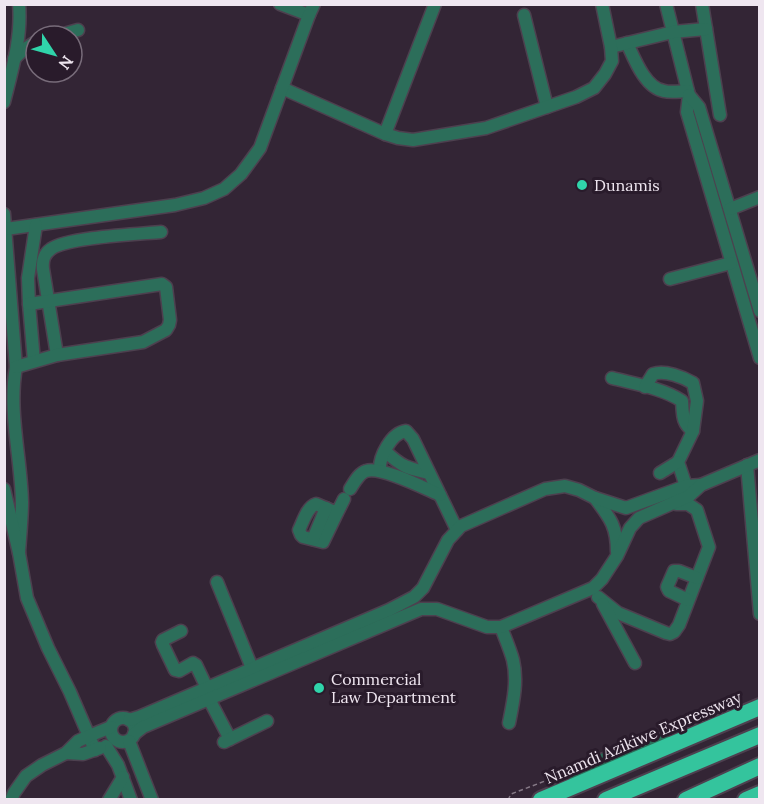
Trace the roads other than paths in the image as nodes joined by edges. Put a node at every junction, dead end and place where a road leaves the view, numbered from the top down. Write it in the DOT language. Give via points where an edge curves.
graph roads {
  1 [pos="19,4"];
  2 [pos="280,4"];
  3 [pos="435,4"];
  4 [pos="602,4"];
  5 [pos="666,4"];
  6 [pos="702,4"];
  7 [pos="311,10"];
  8 [pos="524,15"];
  9 [pos="706,29"];
  10 [pos="673,32"];
  11 [pos="627,43"];
  12 [pos="611,47"];
  13 [pos="24,49"];
  14 [pos="13,60"];
  15 [pos="282,88"];
  16 [pos="689,93"];
  17 [pos="4,102"];
  18 [pos="547,107"];
  19 [pos="720,115"];
  20 [pos="385,134"];
  21 [pos="720,178"];
  22 [pos="707,182"];
  23 [pos="759,197"];
  24 [pos="730,210"];
  25 [pos="4,214"];
  26 [pos="36,225"];
  27 [pos="6,229"];
  28 [pos="161,232"];
  29 [pos="6,242"];
  30 [pos="731,263"];
  31 [pos="670,279"];
  32 [pos="49,301"];
  33 [pos="29,304"];
  34 [pos="759,311"];
  35 [pos="57,355"];
  36 [pos="759,358"];
  37 [pos="34,361"];
  38 [pos="16,367"];
  39 [pos="612,378"];
  40 [pos="645,387"];
  41 [pos="693,431"];
  42 [pos="385,451"];
  43 [pos="678,462"];
  44 [pos="753,462"];
  45 [pos="380,470"];
  46 [pos="429,473"];
  47 [pos="660,473"];
  48 [pos="4,489"];
  49 [pos="687,491"];
  50 [pos="440,495"];
  51 [pos="595,498"];
  52 [pos="672,504"];
  53 [pos="6,507"];
  54 [pos="332,511"];
  55 [pos="457,531"];
  56 [pos="19,553"];
  57 [pos="617,556"];
  58 [pos="697,578"];
  59 [pos="217,582"];
  60 [pos="596,592"];
  61 [pos="688,600"];
  62 [pos="759,614"];
  63 [pos="501,627"];
  64 [pos="181,631"];
  65 [pos="635,663"];
  66 [pos="252,669"];
  67 [pos="208,693"];
  68 [pos="759,707"];
  69 [pos="267,721"];
  70 [pos="509,723"];
  71 [pos="111,727"];
  72 [pos="124,734"];
  73 [pos="88,735"];
  74 [pos="759,735"];
  75 [pos="66,753"];
  76 [pos="759,766"];
  77 [pos="123,777"];
  78 [pos="759,794"];
  79 [pos="10,800"];
  80 [pos="109,800"];
  81 [pos="131,800"];
  82 [pos="152,800"];
  83 [pos="541,800"];
  84 [pos="606,800"];
  85 [pos="686,800"];
  86 [pos="746,800"];
  1 -- 14 [label="street"];
  2 -- 7 [label="street"];
  3 -- 20 [label="street"];
  4 -- 12 [label="street"];
  5 -- 10 [label="street"];
  6 -- 9 [label="street"];
  7 -- 15 [label="street"];
  8 -- 18 [label="street"];
  9 -- 10 [label="street"];
  9 -- 19 [label="street"];
  10 -- 11 [label="street"];
  10 -- 16 [label="street"];
  11 -- 12 [label="street"];
  11 -- 16 [label="street" via="640,72 650,83 662,92"];
  12 -- 18 [label="street" via="612,61 594,88"];
  13 -- 14 [label="street"];
  14 -- 17 [label="street"];
  15 -- 20 [label="street"];
  15 -- 26 [label="street" via="260,147 225,189 175,205"];
  16 -- 21 [label="street" via="699,107"];
  16 -- 22 [label="street" via="687,112"];
  18 -- 20 [label="street" via="486,128 447,135 414,140"];
  21 -- 22 [label="street"];
  21 -- 24 [label="street"];
  22 -- 30 [label="street"];
  23 -- 24 [label="street"];
  24 -- 34 [label="street"];
  25 -- 27 [label="street"];
  26 -- 27 [label="street"];
  26 -- 33 [label="street" via="28,278"];
  27 -- 29 [label="street"];
  28 -- 32 [label="street" via="58,244 43,261"];
  29 -- 38 [label="street"];
  30 -- 31 [label="street"];
  30 -- 36 [label="street"];
  32 -- 33 [label="street"];
  32 -- 35 [label="street"];
  32 -- 35 [label="street" via="160,284 166,287 170,320 166,330 142,342"];
  33 -- 37 [label="street"];
  35 -- 37 [label="street"];
  37 -- 38 [label="street"];
  38 -- 56 [label="street" via="15,427 22,502"];
  39 -- 40 [label="street"];
  40 -- 41 [label="street" via="682,401 684,423"];
  40 -- 41 [label="street" via="653,374 662,372 693,383 697,401"];
  41 -- 43 [label="street"];
  42 -- 45 [label="street"];
  42 -- 46 [label="street" via="405,467"];
  42 -- 46 [label="street" via="400,432 406,431"];
  43 -- 47 [label="street"];
  43 -- 49 [label="street"];
  44 -- 49 [label="street"];
  44 -- 62 [label="street"];
  45 -- 50 [label="street"];
  45 -- 54 [label="street" via="361,474"];
  46 -- 50 [label="street"];
  48 -- 53 [label="street"];
  49 -- 51 [label="street" via="626,508"];
  49 -- 52 [label="street"];
  50 -- 55 [label="street"];
  51 -- 55 [label="street" via="565,486 545,489"];
  51 -- 57 [label="street" via="617,535"];
  52 -- 57 [label="street" via="635,521"];
  52 -- 58 [label="street" via="688,504 699,514 709,547"];
  53 -- 56 [label="street"];
  54 -- 54 [label="street" via="322,542 303,537 300,533 310,507 316,504"];
  55 -- 66 [label="street" via="414,597"];
  56 -- 73 [label="street" via="27,598"];
  57 -- 60 [label="street"];
  58 -- 61 [label="street"];
  58 -- 61 [label="street" via="674,571 667,587"];
  59 -- 66 [label="street"];
  60 -- 61 [label="street" via="618,613 670,634 679,624"];
  60 -- 63 [label="street"];
  60 -- 65 [label="street"];
  63 -- 67 [label="street" via="487,627 437,609 421,609"];
  63 -- 70 [label="street" via="514,670"];
  64 -- 67 [label="street" via="163,640 163,645 175,670 194,663 198,667"];
  66 -- 67 [label="street"];
  67 -- 69 [label="street" via="227,740"];
  67 -- 72 [label="street"];
  68 -- 83 [label="highway, Nnamdi Azikiwe Expressway"];
  71 -- 72 [label="street" via="112,735"];
  71 -- 72 [label="street" via="120,718"];
  71 -- 73 [label="street"];
  72 -- 73 [label="street"];
  72 -- 75 [label="street" via="83,754"];
  72 -- 77 [label="street" via="118,765"];
  72 -- 82 [label="street"];
  73 -- 75 [label="street"];
  74 -- 84 [label="highway"];
  75 -- 79 [label="street" via="26,776"];
  76 -- 85 [label="highway"];
  77 -- 80 [label="street"];
  77 -- 81 [label="street"];
  78 -- 86 [label="highway"];
}
